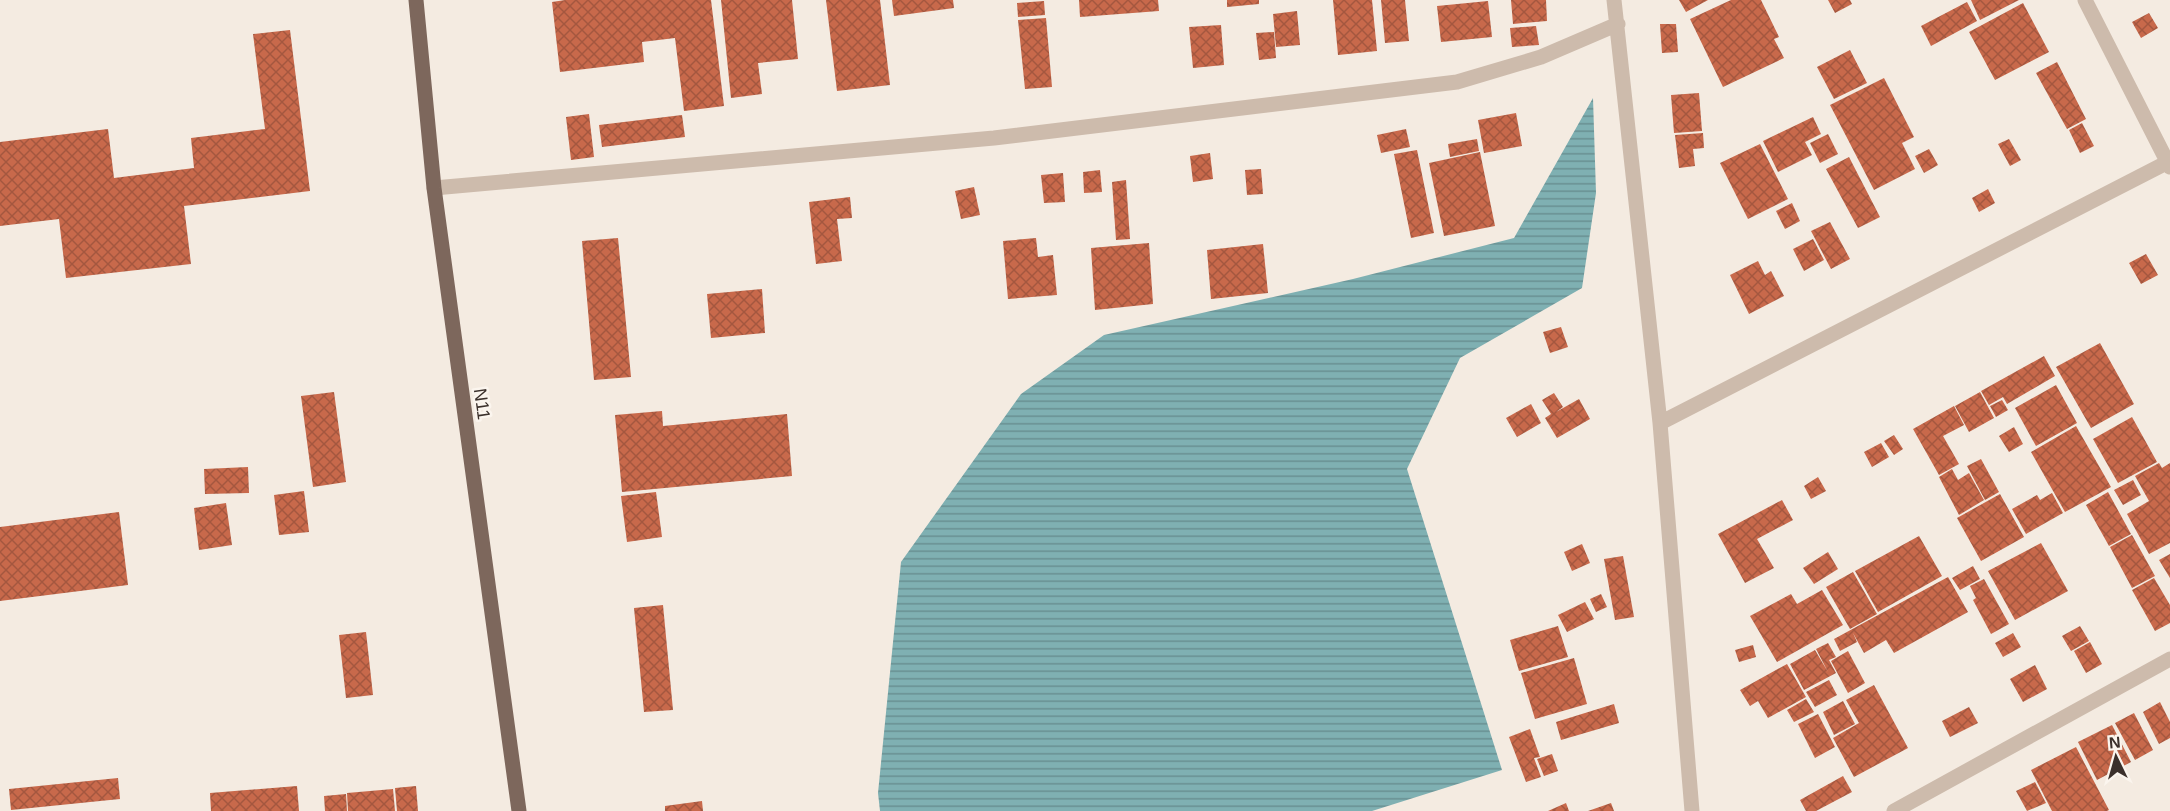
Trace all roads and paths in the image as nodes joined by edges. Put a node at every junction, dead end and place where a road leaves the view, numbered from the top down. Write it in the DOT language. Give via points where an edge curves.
graph roads {
  1 [pos="416,0"];
  2 [pos="1614,0"];
  3 [pos="2085,0"];
  4 [pos="1618,24"];
  5 [pos="2169,164"];
  6 [pos="434,188"];
  7 [pos="1660,423"];
  8 [pos="2170,659"];
  9 [pos="519,811"];
  10 [pos="1692,811"];
  11 [pos="1894,811"];
  1 -- 6 [label="main road, N11"];
  2 -- 4 [label="street"];
  3 -- 5 [label="street"];
  4 -- 6 [label="street" via="1541,57 1457,82 994,138"];
  4 -- 7 [label="street"];
  5 -- 7 [label="street"];
  6 -- 9 [label="main road, N11"];
  7 -- 10 [label="street"];
  8 -- 11 [label="street"];
}
